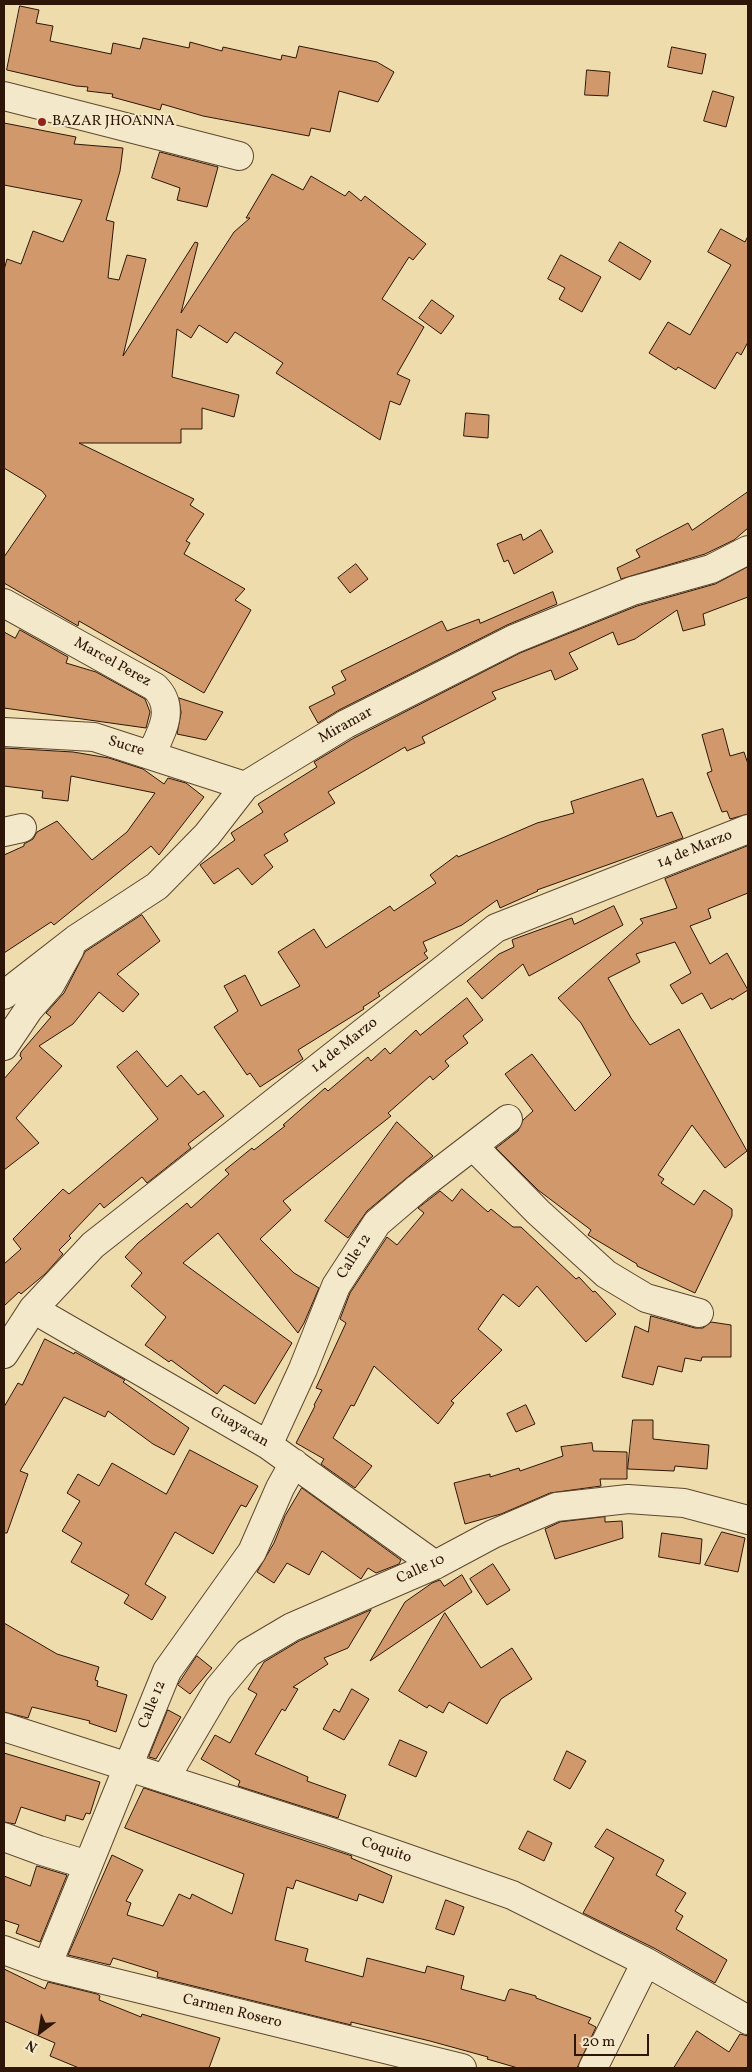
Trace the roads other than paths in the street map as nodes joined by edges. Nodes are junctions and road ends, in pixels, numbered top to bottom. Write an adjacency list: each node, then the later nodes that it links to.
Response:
1 (4, 96): 2 (street)
2 (239, 156)
3 (748, 550): 7 (street, Miramar)
4 (4, 603): 6 (street, Marcel Perez)
5 (4, 732): 6 (street, Sucre)
6 (151, 754): 7 (street, Sucre)
7 (244, 786): 9 (street, Miramar)
8 (748, 828): 14 (street, 14 de Marzo)
9 (76, 939): 10 (street, Miramar); 11 (street)
10 (4, 995)
11 (4, 1046)
12 (508, 1119): 13 (street, Calle 12)
13 (473, 1146): 15 (street); 17 (street, Calle 12)
14 (33, 1309): 16 (street, 14 de Marzo); 17 (street, Guayacan)
15 (699, 1312)
16 (4, 1354)
17 (268, 1445): 18 (street, Guayacan)
18 (294, 1463): 20 (street, Guayacan); 22 (street, Calle 12)
19 (748, 1520): 20 (street, Calle 10)
20 (435, 1564): 23 (street, Calle 10)
21 (4, 1727): 22 (street, Coquito)
22 (128, 1768): 23 (street, Coquito); 25 (street, Calle 12)
23 (165, 1779): 27 (street, Coquito)
24 (4, 1836): 25 (street)
25 (88, 1865): 28 (street, Calle 12)
26 (4, 1950): 28 (street, Carmen Rosero)
27 (646, 1962): 29 (street, Coquito); 31 (street)
28 (47, 1966): 30 (street, Carmen Rosero)
29 (748, 2020)
30 (462, 2068)
31 (593, 2068)

